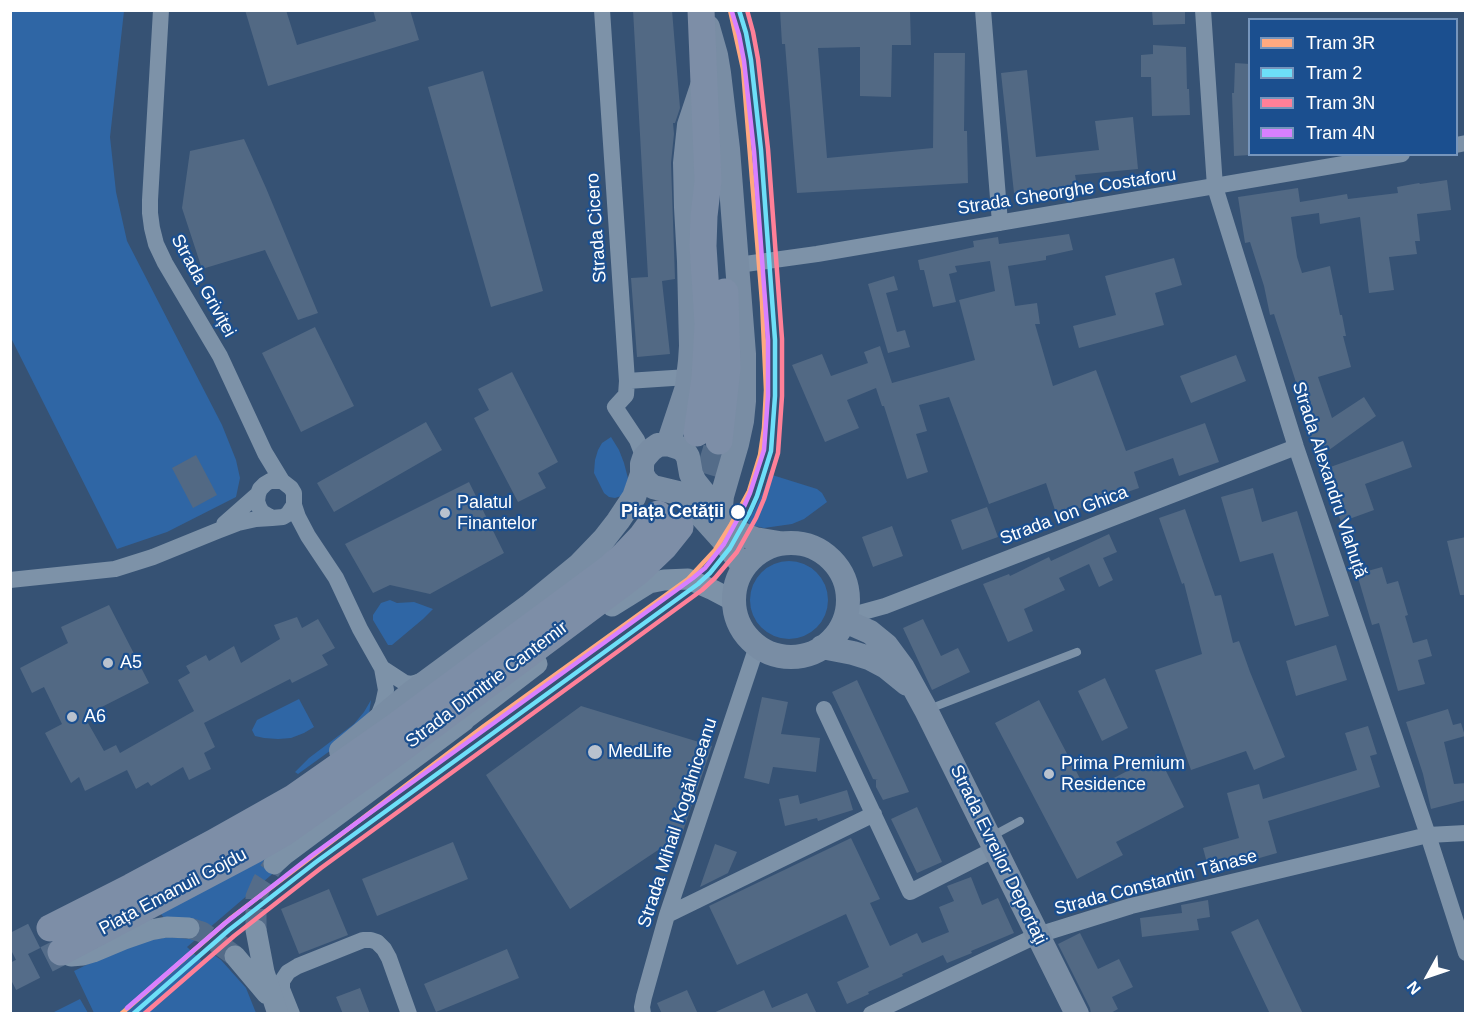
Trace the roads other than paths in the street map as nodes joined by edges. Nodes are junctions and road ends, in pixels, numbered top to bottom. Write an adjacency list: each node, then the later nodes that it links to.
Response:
1 (161, 10): 13 (street, Strada Griviței)
2 (602, 10): 12 (street, Strada Cicero)
3 (701, 10): 6 (main road); 10 (main road)
4 (983, 10): 9 (street)
5 (1203, 10): 8 (street, Strada Alexandru Vlahuță)
6 (705, 78): 11 (main road); 14 (main road)
7 (1391, 156): 8 (street, Strada Gheorghe Costaforu)
8 (1215, 187): 9 (street, Strada Gheorghe Costaforu); 15 (street, Strada Alexandru Vlahuță)
9 (1000, 223): 10 (street, Strada Gheorghe Costaforu)
10 (738, 265): 20 (main road)
11 (688, 377): 12 (street); 16 (main road)
12 (627, 381): 16 (street)
13 (253, 430): 17 (street); 18 (street)
14 (708, 437)
15 (1296, 447): 28 (street, Strada Ion Ghica); 43 (street, Strada Alexandru Vlahuță)
16 (653, 455): 20 (main road); 25 (main road); 33 (main road)
17 (282, 481): 18 (street); 19 (street)
18 (260, 490): 21 (street); 22 (street)
19 (294, 505): 21 (street); 24 (street)
20 (722, 514): 23 (main road)
21 (275, 518): 22 (street); 24 (street)
22 (217, 531): 26 (street)
23 (779, 543): 25 (main road); 28 (main road)
24 (317, 551): 32 (street)
25 (743, 566): 27 (main road)
26 (10, 580)
27 (732, 600): 29 (main road); 36 (street)
28 (845, 619): 30 (main road); 34 (main road, Strada Evreilor Deportaţi)
29 (757, 646): 30 (main road); 46 (street, Strada Mihail Kogălniceanu)
30 (822, 648): 34 (main road, Strada Evreilor Deportaţi)
31 (1077, 652): 34 (lane)
32 (382, 668): 33 (street); 38 (street)
33 (432, 677): 38 (main road)
34 (923, 703): 44 (main road, Strada Evreilor Deportaţi)
35 (824, 708): 40 (street)
36 (468, 717): 37 (street); 45 (street)
37 (439, 721): 39 (main road, Strada Dimitrie Cantemir); 39 (main road, Strada Dimitrie Cantemir)
38 (376, 722): 39 (main road)
39 (283, 813): 47 (main road, Piața Emanuil Gojdu); 51 (main road, Piața Emanuil Gojdu)
40 (874, 813): 44 (street); 46 (street)
41 (1020, 820): 44 (lane)
42 (1466, 833): 43 (street, Strada Constantin Tănase)
43 (1428, 835): 50 (street, Strada Constantin Tănase); 52 (street, Strada Alexandru Vlahuță)
44 (992, 844): 50 (main road, Strada Evreilor Deportaţi)
45 (274, 864)
46 (668, 915): 56 (street, Strada Mihail Kogălniceanu)
47 (50, 927)
48 (189, 928): 51 (street)
49 (256, 930): 54 (street)
50 (1038, 935): 57 (street, Strada Constantin Tănase); 58 (main road, Strada Evreilor Deportaţi)
51 (61, 952)
52 (1466, 953)
53 (235, 956): 54 (street)
54 (281, 1010): 55 (street)
55 (409, 1014)
56 (644, 1014)
57 (871, 1014)
58 (1077, 1014)

